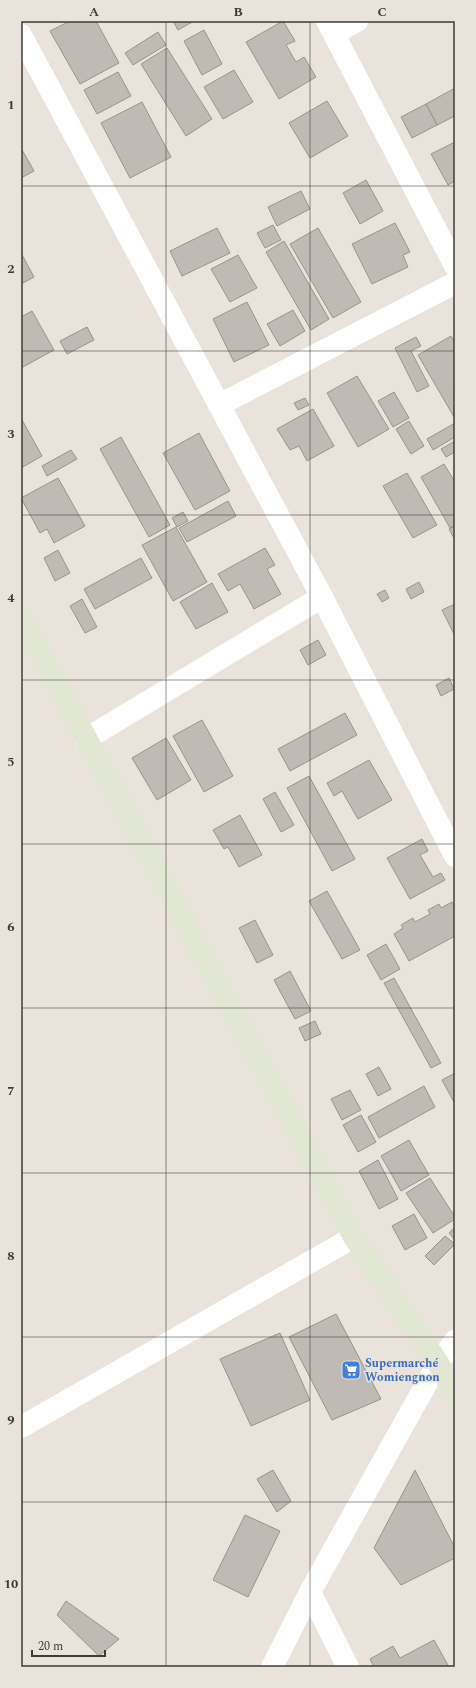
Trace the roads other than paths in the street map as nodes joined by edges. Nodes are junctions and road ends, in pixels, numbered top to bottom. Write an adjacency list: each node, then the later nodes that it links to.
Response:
1 (357, 21): 2 (street)
2 (330, 28): 4 (street)
3 (21, 35): 6 (street)
4 (455, 266)
5 (455, 283): 6 (street)
6 (219, 405): 7 (street)
7 (322, 597): 9 (street); 10 (street)
8 (21, 618): 9 (main road)
9 (86, 739): 11 (main road)
10 (455, 856)
11 (354, 1237): 13 (main road); 15 (street)
12 (455, 1341): 13 (street)
13 (438, 1363): 14 (main road); 16 (street)
14 (455, 1395)
15 (21, 1427)
16 (310, 1592): 17 (street); 18 (street)
17 (272, 1667)
18 (348, 1667)

